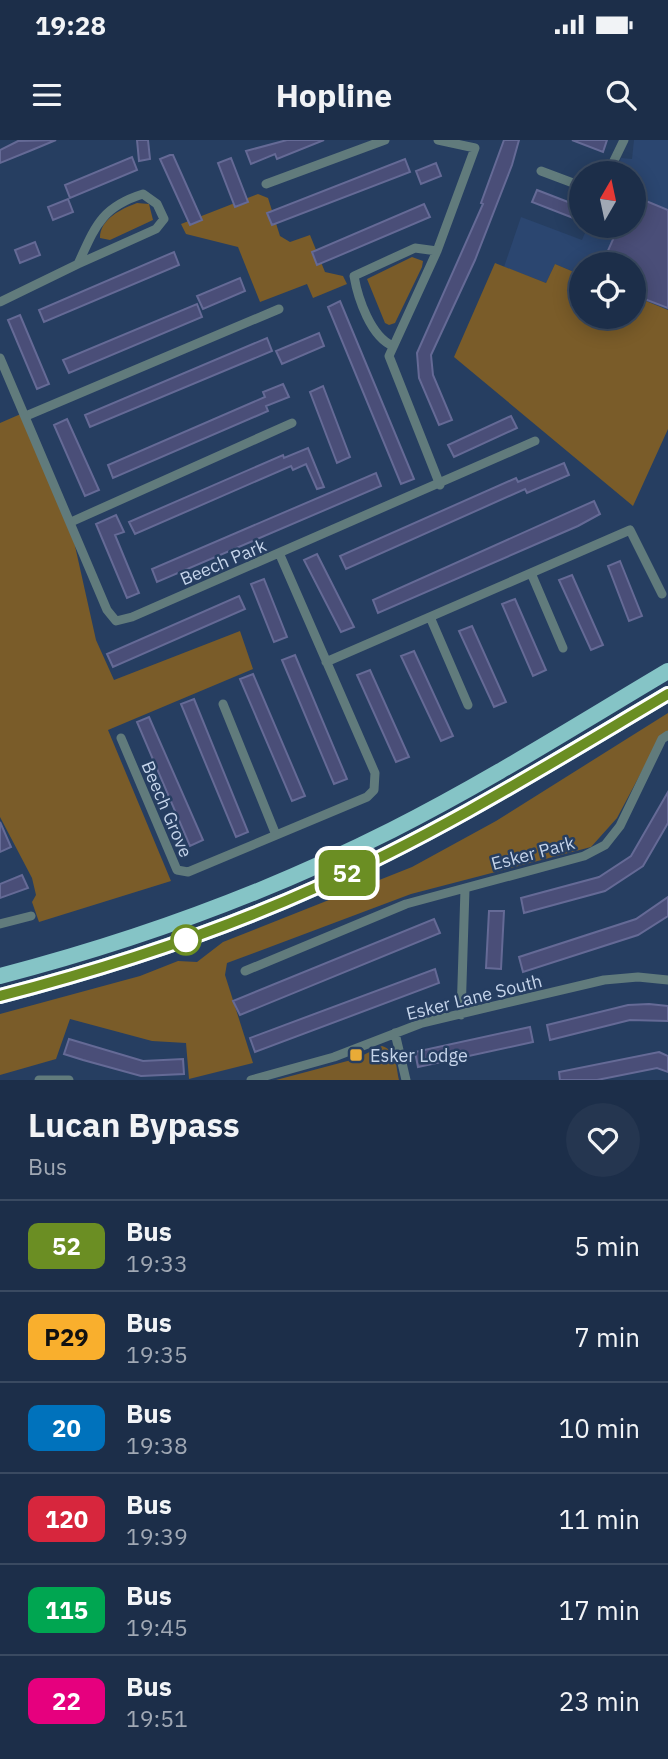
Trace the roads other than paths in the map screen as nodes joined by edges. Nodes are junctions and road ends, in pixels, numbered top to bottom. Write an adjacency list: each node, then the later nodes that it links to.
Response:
1 (385, 140): 8 (street)
2 (438, 140): 4 (street)
3 (623, 143): 5 (street)
4 (476, 144): 9 (street)
5 (614, 161)
6 (541, 171): 7 (street)
7 (569, 182)
8 (266, 184)
9 (437, 251): 13 (street); 13 (street)
10 (78, 264): 10 (street); 11 (street)
11 (0, 302)
12 (279, 309): 15 (street)
13 (393, 346): 18 (street)
14 (1, 362): 15 (street, Beech Park)
15 (26, 416): 19 (street, Beech Park)
16 (292, 423): 19 (street)
17 (535, 441): 18 (street, Beech Park)
18 (440, 485): 20 (street, Beech Park)
19 (71, 522): 20 (street, Beech Park)
20 (280, 555): 25 (street, Beech Grove)
21 (531, 573): 22 (street); 23 (street); 24 (street)
22 (662, 594)
23 (430, 617): 25 (street); 29 (street)
24 (564, 648)
25 (326, 662): 32 (street, Beech Grove)
26 (668, 671): 37 (highway)
27 (668, 694): 39 (highway)
28 (223, 704): 32 (street)
29 (468, 705)
30 (668, 735): 33 (street, Esker Park)
31 (121, 738): 32 (street, Beech Grove)
32 (276, 835)
33 (465, 889): 36 (street, Esker Park); 40 (street)
34 (31, 916): 35 (street)
35 (0, 924)
36 (245, 971)
37 (0, 976)
38 (668, 980): 40 (street, Esker Lane South)
39 (0, 996)
40 (461, 1015): 41 (street, Esker Lane South)
41 (395, 1033): 44 (street, Esker Lane South); 45 (street)
42 (39, 1080): 43 (street)
43 (69, 1080)
44 (251, 1080)
45 (406, 1080)

